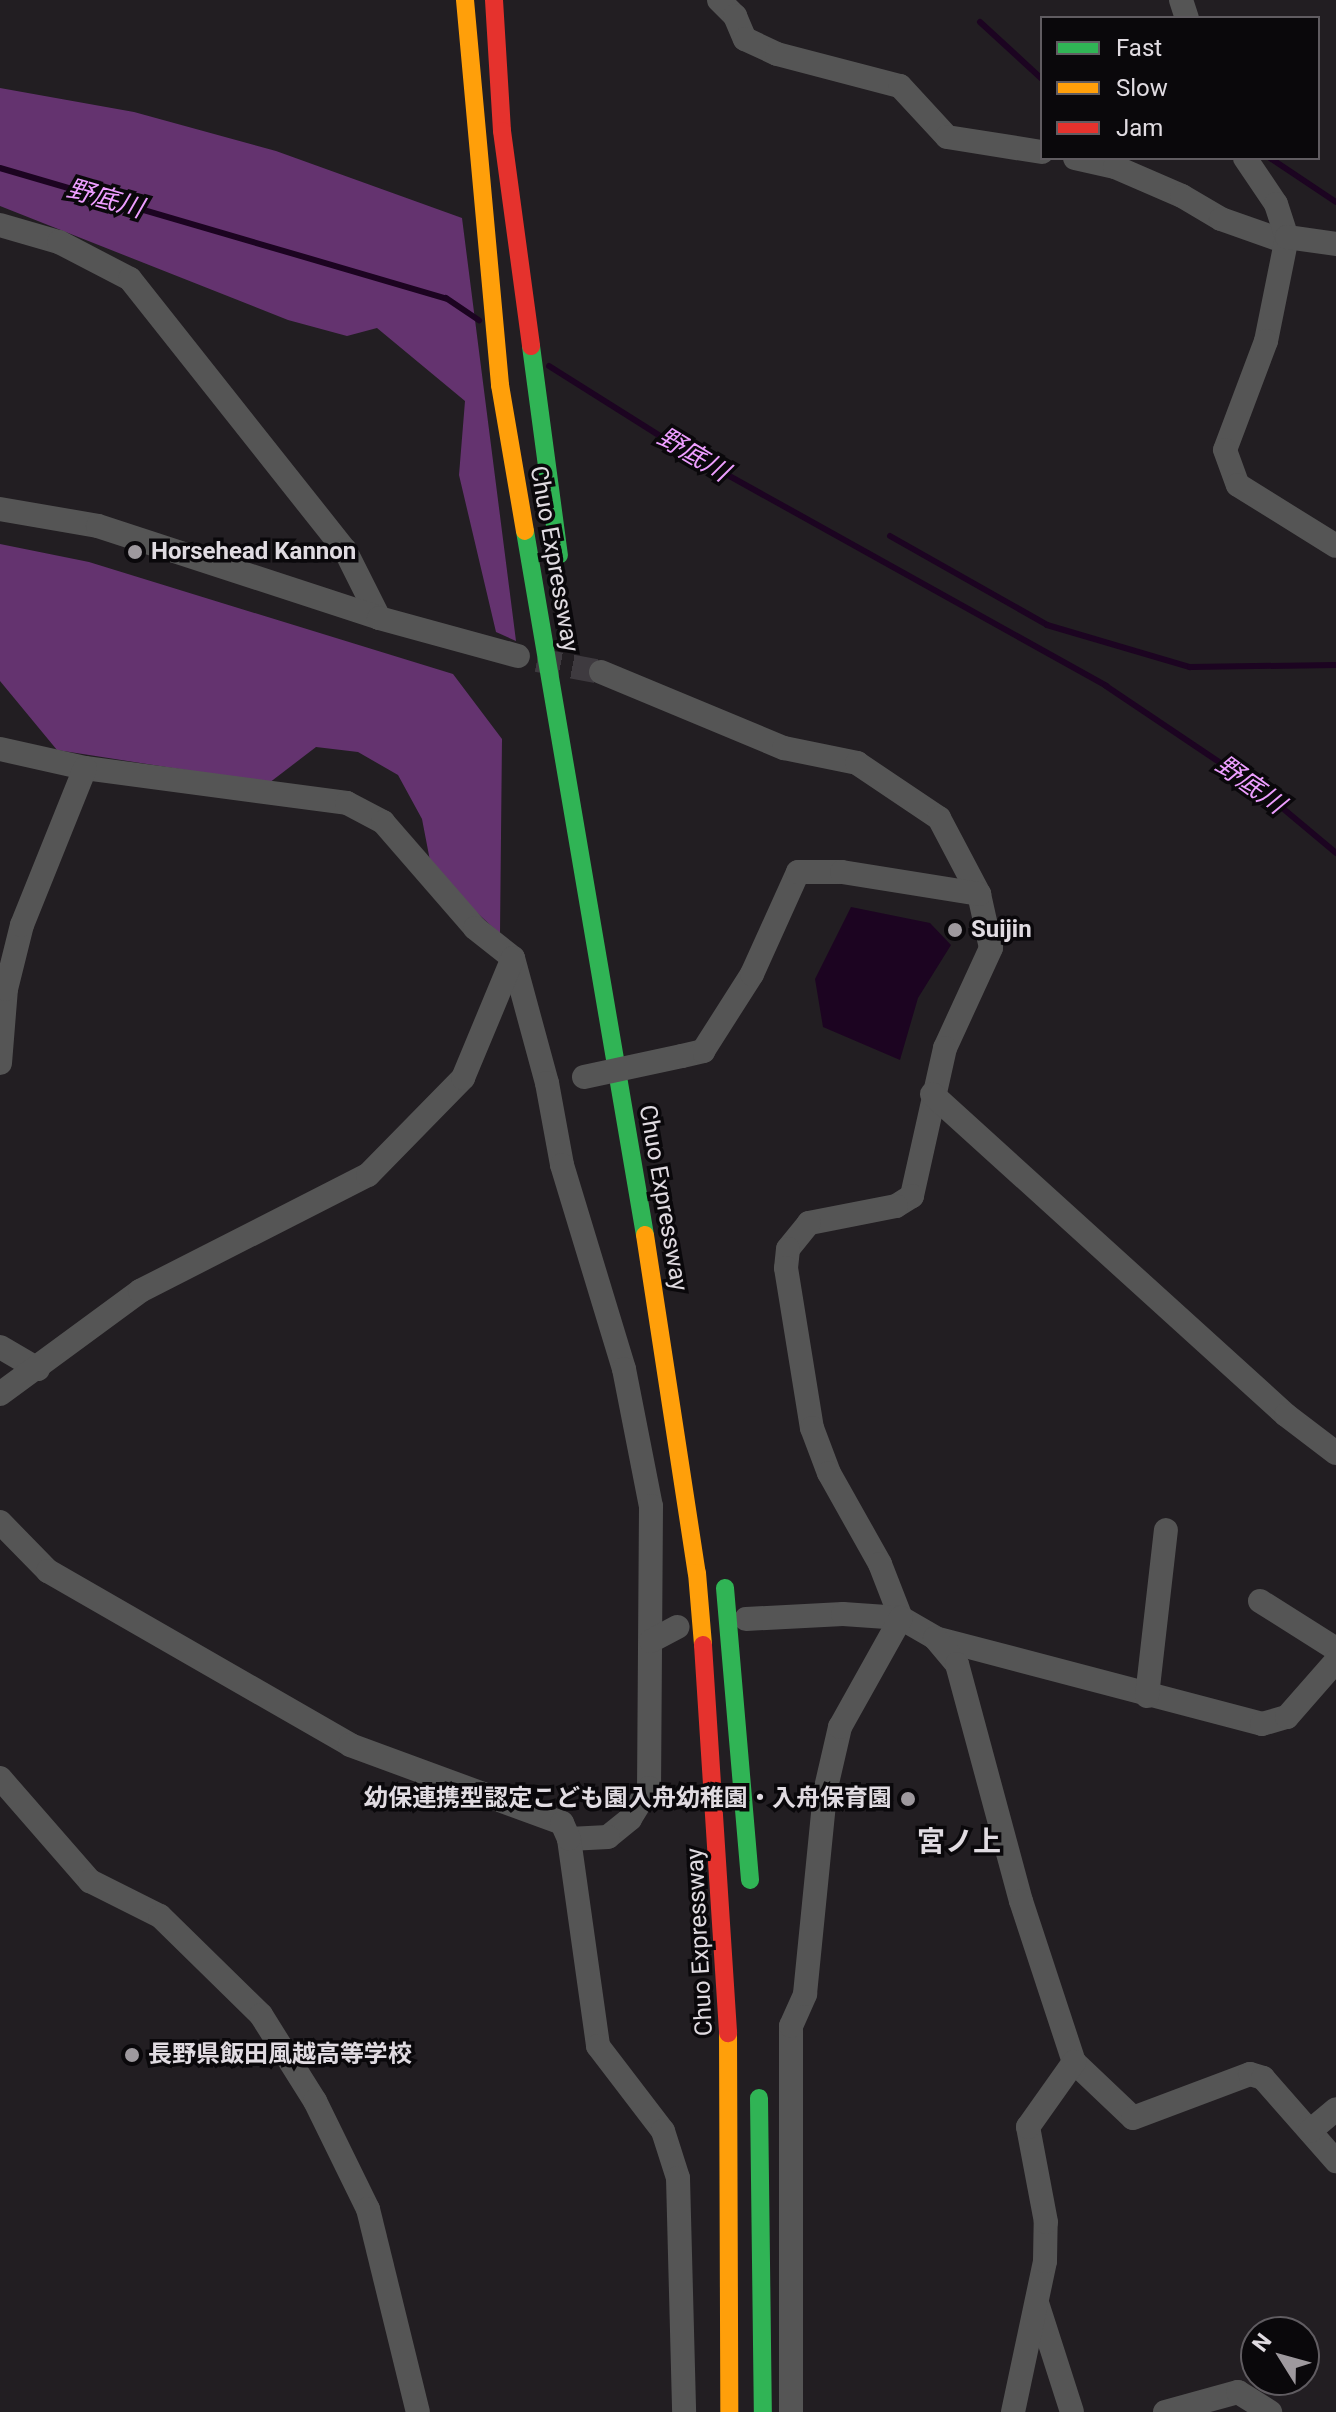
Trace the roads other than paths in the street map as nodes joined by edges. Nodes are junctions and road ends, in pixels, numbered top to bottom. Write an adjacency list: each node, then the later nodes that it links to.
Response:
1 (465, 0): 52 (highway, Chuo Expressway)
2 (494, 0): 12 (highway, Chuo Expressway)
3 (719, 0): 4 (street)
4 (1040, 152)
5 (1084, 160): 8 (street)
6 (1246, 160): 8 (street)
7 (0, 225): 13 (street)
8 (1287, 240): 9 (street); 11 (street)
9 (1336, 244)
10 (0, 509): 13 (street)
11 (1336, 546)
12 (563, 582)
13 (379, 618): 14 (street)
14 (518, 656)
15 (601, 672): 18 (street)
16 (0, 749): 17 (street)
17 (85, 768): 19 (street); 21 (street)
18 (979, 894): 22 (street, bridge); 24 (street)
19 (513, 958): 22 (street); 26 (street)
20 (641, 1045): 23 (highway, Chuo Expressway)
21 (0, 1063)
22 (547, 1083): 37 (street)
23 (649, 1091)
24 (932, 1094): 28 (street); 33 (street)
25 (0, 1347): 26 (street)
26 (38, 1369): 27 (street)
27 (0, 1394)
28 (1336, 1453)
29 (0, 1522): 42 (street)
30 (1166, 1530): 40 (street)
31 (723, 1573): 43 (highway)
32 (1260, 1601): 38 (street)
33 (901, 1618): 34 (street); 36 (street); 54 (street)
34 (746, 1619)
35 (677, 1627): 37 (street)
36 (935, 1638): 40 (street); 44 (street)
37 (651, 1641): 42 (street)
38 (1336, 1649)
39 (1336, 1661): 40 (street)
40 (1147, 1696)
41 (0, 1778): 50 (street)
42 (569, 1839): 51 (street)
43 (751, 1902)
44 (1074, 2062): 47 (street); 49 (street)
45 (759, 2079): 53 (highway)
46 (1336, 2109): 47 (street)
47 (1310, 2131): 48 (street)
48 (1336, 2161)
49 (1036, 2301): 55 (street); 56 (street)
50 (418, 2412)
51 (684, 2412)
52 (729, 2412)
53 (763, 2412)
54 (791, 2412)
55 (1013, 2412)
56 (1072, 2412)
57 (1165, 2412): 58 (street)
58 (1270, 2412)

